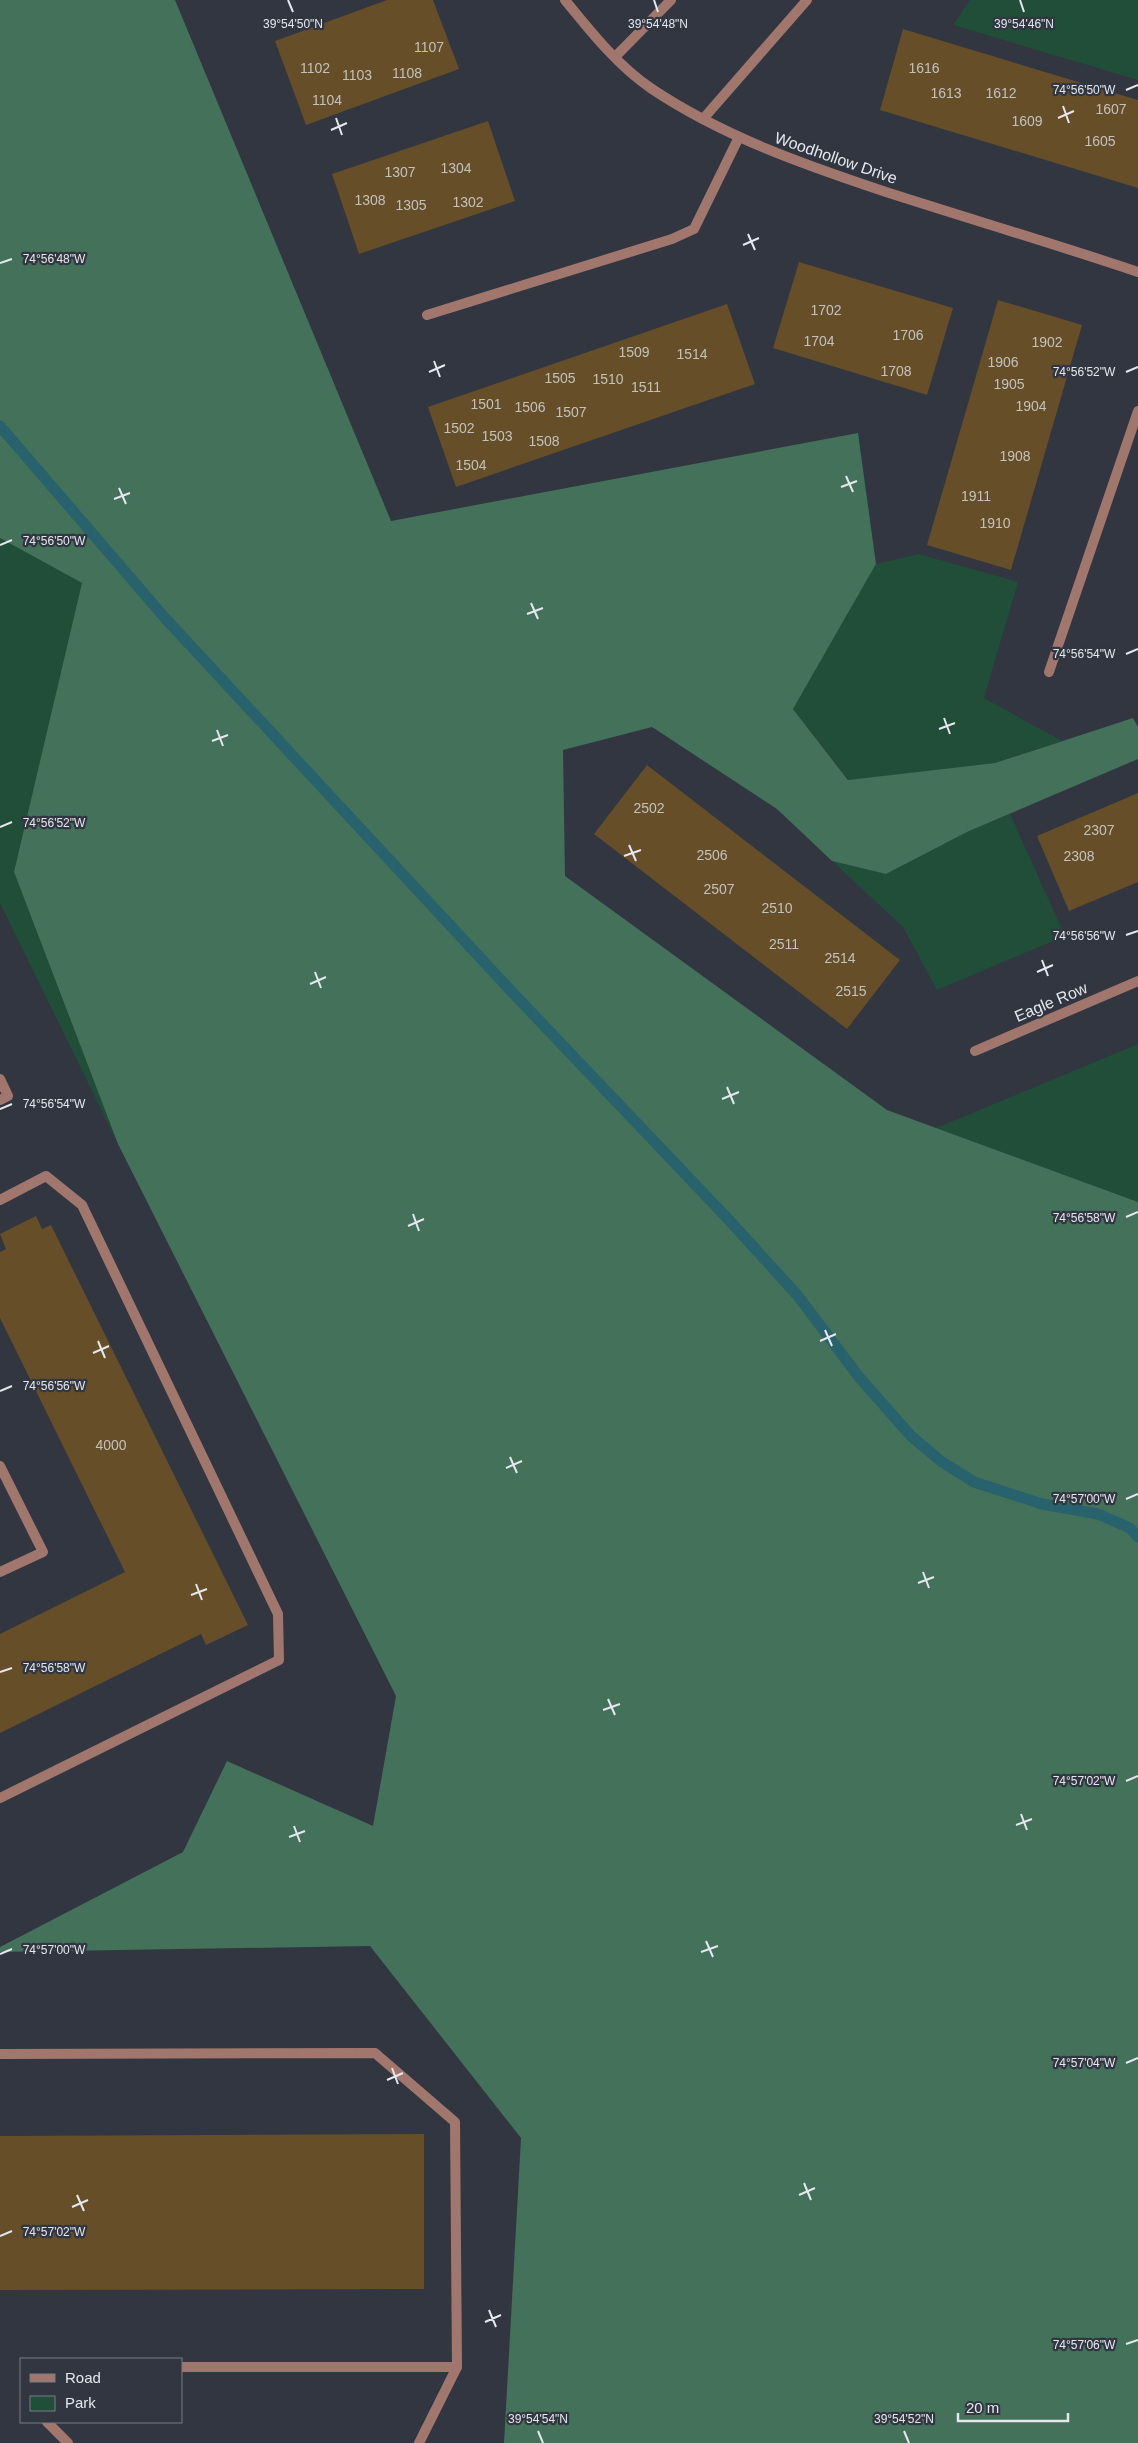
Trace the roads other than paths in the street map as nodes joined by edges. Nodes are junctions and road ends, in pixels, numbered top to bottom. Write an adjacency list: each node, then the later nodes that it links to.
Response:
1 (565, 0): 4 (street, Woodhollow Drive)
2 (671, 0): 4 (street)
3 (806, 0): 5 (street)
4 (615, 57): 5 (street, Woodhollow Drive)
5 (703, 119): 6 (street, Woodhollow Drive)
6 (739, 137): 7 (street, Woodhollow Drive); 8 (street)
7 (1138, 272)
8 (427, 315)
9 (1138, 411): 10 (street)
10 (1049, 672)
11 (1138, 981): 12 (street, Eagle Row)
12 (975, 1051)
13 (0, 1079): 14 (street)
14 (0, 1100)
15 (0, 1200): 18 (street)
16 (0, 1466): 17 (street)
17 (0, 1572)
18 (0, 1798)
19 (0, 2054): 21 (street)
20 (182, 2367): 21 (street)
21 (457, 2367): 24 (street)
22 (48, 2423): 23 (street)
23 (68, 2443)
24 (419, 2443)

